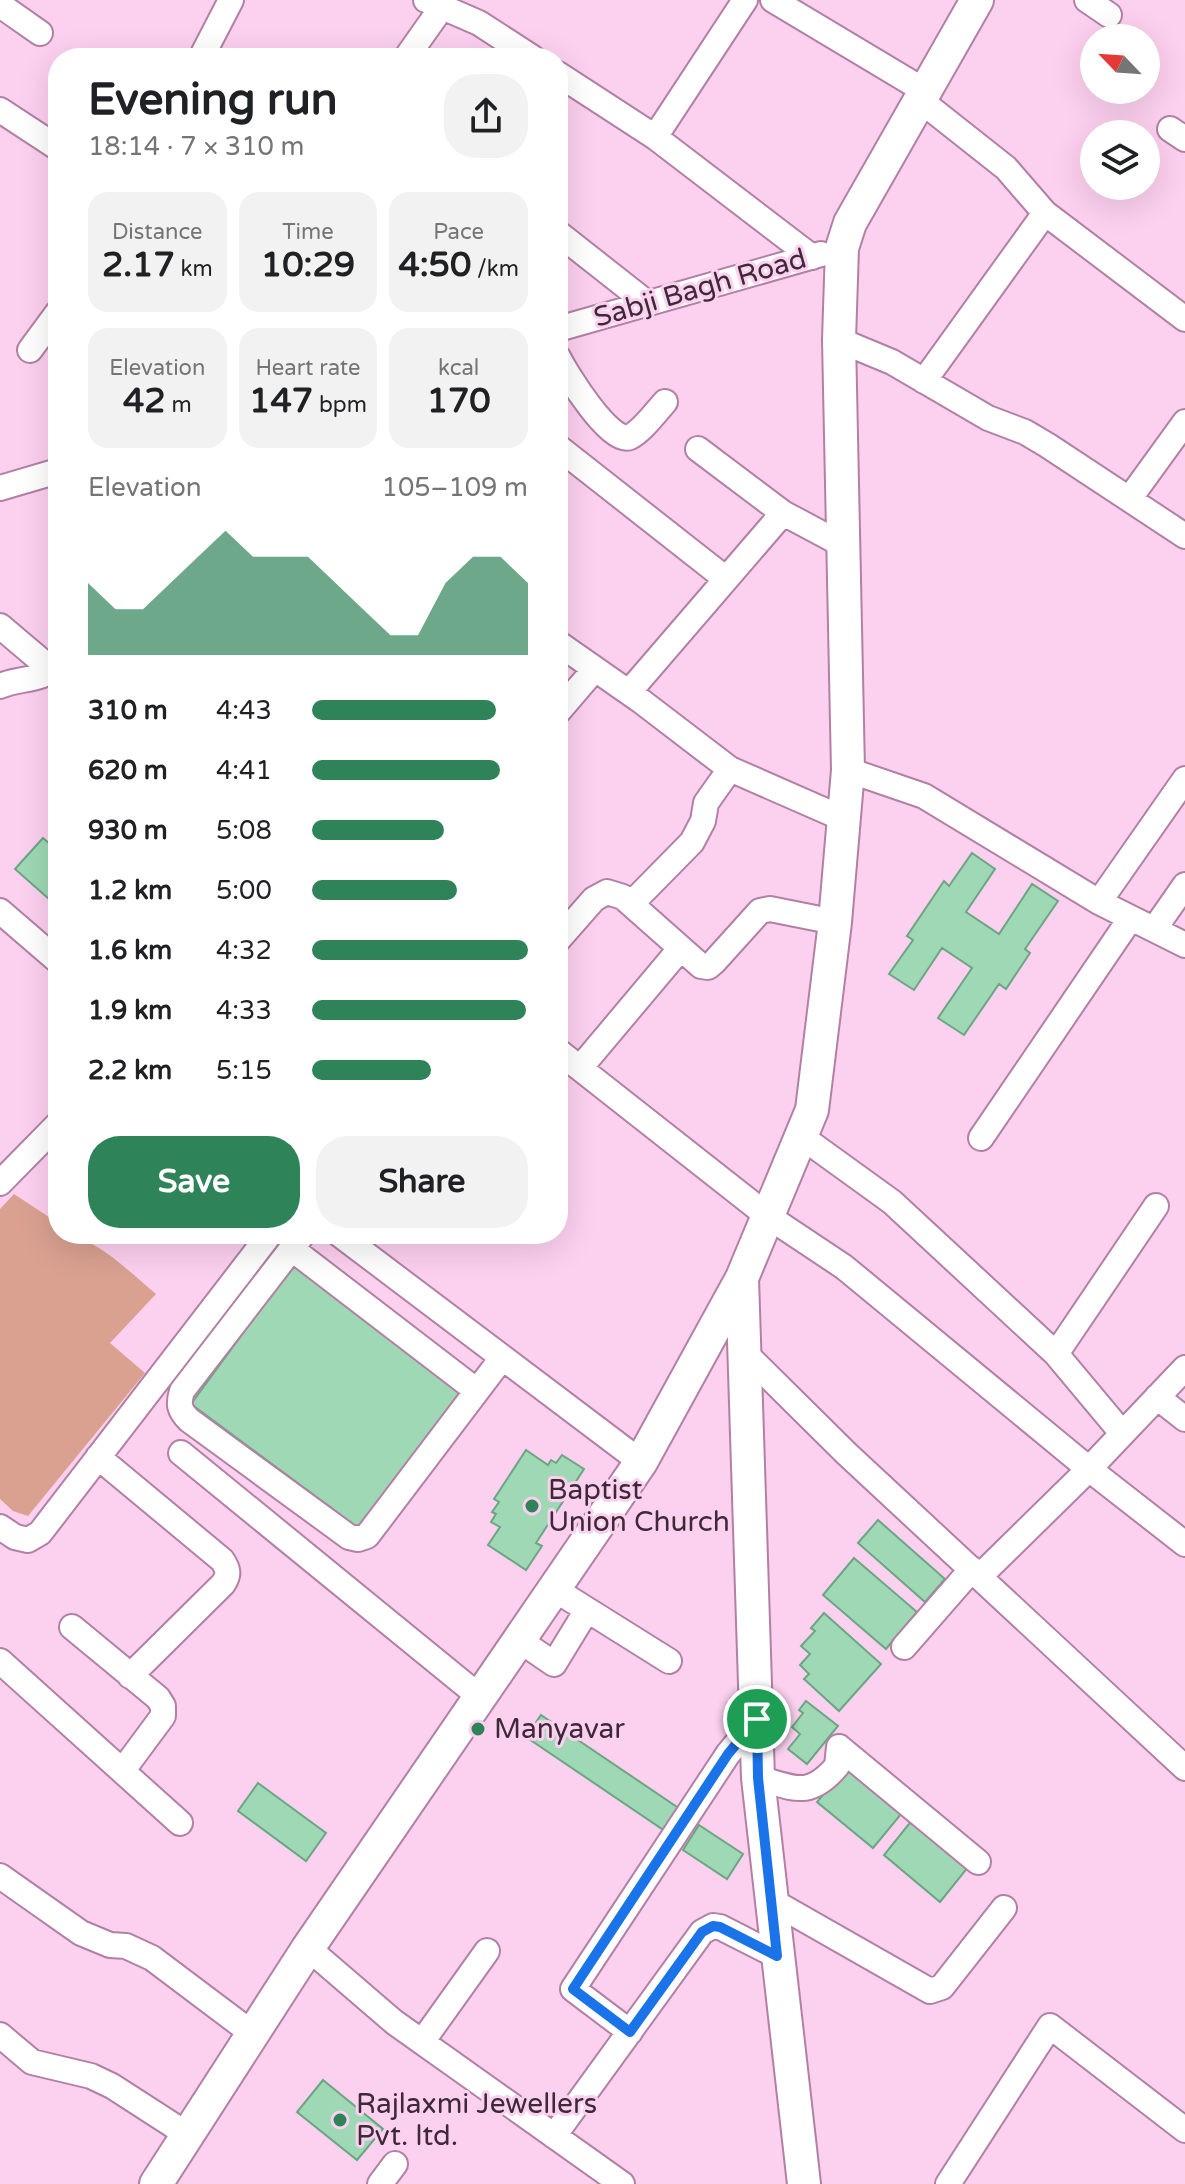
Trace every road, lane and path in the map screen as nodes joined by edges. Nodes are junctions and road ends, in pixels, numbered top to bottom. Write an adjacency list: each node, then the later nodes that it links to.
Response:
1 (231, 0): 10 (street)
2 (745, 0): 16 (street)
3 (773, 0): 14 (street)
4 (977, 0): 14 (main road)
5 (1087, 0): 8 (street)
6 (434, 3): 11 (street); 12 (street)
7 (0, 5): 9 (street)
8 (1109, 15)
9 (40, 33)
10 (206, 48)
11 (411, 48)
12 (518, 48)
13 (568, 80): 16 (street)
14 (922, 95): 18 (street); 20 (main road)
15 (0, 110): 17 (street)
16 (655, 137): 20 (street)
17 (48, 141)
18 (1045, 213): 22 (street); 28 (street)
19 (568, 241): 21 (street)
20 (827, 252): 21 (street, Sabji Bagh Road); 25 (main road)
21 (647, 303): 24 (street, Sabji Bagh Road)
22 (1185, 319)
23 (48, 326): 26 (street)
24 (568, 326)
25 (839, 340): 28 (street); 38 (main road)
26 (30, 350)
27 (568, 374): 29 (street)
28 (924, 381): 35 (street)
29 (665, 402)
30 (1185, 422): 35 (street)
31 (698, 449): 36 (street)
32 (568, 455): 39 (street)
33 (48, 474): 34 (street)
34 (0, 488)
35 (1130, 498): 37 (street)
36 (783, 513): 38 (street); 39 (street)
37 (1185, 536)
38 (843, 545): 49 (main road)
39 (726, 579): 46 (street)
40 (0, 626): 42 (street)
41 (568, 650): 43 (street)
42 (48, 663)
43 (594, 670): 46 (street); 47 (street)
44 (48, 673): 45 (street)
45 (0, 686)
46 (629, 692): 48 (street)
47 (568, 700)
48 (730, 769): 51 (street); 54 (street)
49 (848, 770): 51 (main road); 53 (street)
50 (1185, 779): 53 (street)
51 (844, 819): 57 (main road)
52 (1185, 885): 58 (street)
53 (1099, 902): 56 (street)
54 (631, 904): 59 (street); 61 (street)
55 (0, 911): 62 (street)
56 (1130, 919): 58 (street); 67 (street)
57 (835, 922): 61 (street); 66 (main road)
58 (1155, 928): 60 (street)
59 (568, 929)
60 (1185, 945)
61 (680, 949): 64 (street)
62 (48, 952)
63 (568, 1059): 64 (street)
64 (580, 1068): 70 (street)
65 (48, 1134): 68 (street)
66 (802, 1137): 70 (main road); 77 (street)
67 (981, 1138)
68 (0, 1183)
69 (1156, 1206): 77 (street)
70 (769, 1217): 75 (main road); 87 (street)
71 (262, 1244): 85 (street)
72 (295, 1244): 80 (street)
73 (301, 1244): 80 (street)
74 (352, 1244): 78 (street)
75 (742, 1278): 76 (main road); 86 (main road)
76 (745, 1353): 90 (street); 100 (main road)
77 (1056, 1354): 83 (street)
78 (502, 1358): 80 (street); 86 (street)
79 (1185, 1368): 81 (street)
80 (477, 1391)
81 (1157, 1397): 82 (street); 83 (street)
82 (1185, 1419)
83 (1122, 1433): 87 (street)
84 (181, 1453): 99 (street)
85 (98, 1457): 88 (street); 98 (street)
86 (641, 1462): 91 (main road)
87 (1089, 1469): 89 (street); 90 (street)
88 (0, 1527)
89 (1185, 1544)
90 (976, 1572): 95 (street); 101 (street)
91 (554, 1589): 92 (street); 94 (main road)
92 (587, 1610): 94 (street); 97 (street)
93 (72, 1627): 98 (street)
94 (519, 1640): 99 (main road)
95 (904, 1647)
96 (0, 1661): 102 (street)
97 (669, 1661)
98 (130, 1676): 102 (street)
99 (480, 1697): 109 (main road)
100 (757, 1719): 103 (main road); 112 (street)
101 (1185, 1768)
102 (123, 1770): 104 (street)
103 (758, 1778): 105 (street); 107 (main road)
104 (180, 1823)
105 (978, 1862)
106 (0, 1876): 113 (street)
107 (772, 1901): 108 (street); 111 (main road)
108 (1004, 1908)
109 (308, 1948): 113 (main road); 115 (street)
110 (487, 1951): 115 (street)
111 (777, 1956): 112 (street); 123 (main road)
112 (630, 2032): 118 (street)
113 (253, 2034): 117 (main road)
114 (0, 2035): 117 (street)
115 (422, 2042): 118 (street)
116 (1185, 2130): 124 (street)
117 (188, 2135): 120 (main road)
118 (554, 2136): 122 (street)
119 (395, 2164): 121 (street)
120 (156, 2184)
121 (380, 2184)
122 (622, 2184)
123 (804, 2184)
124 (948, 2184)

